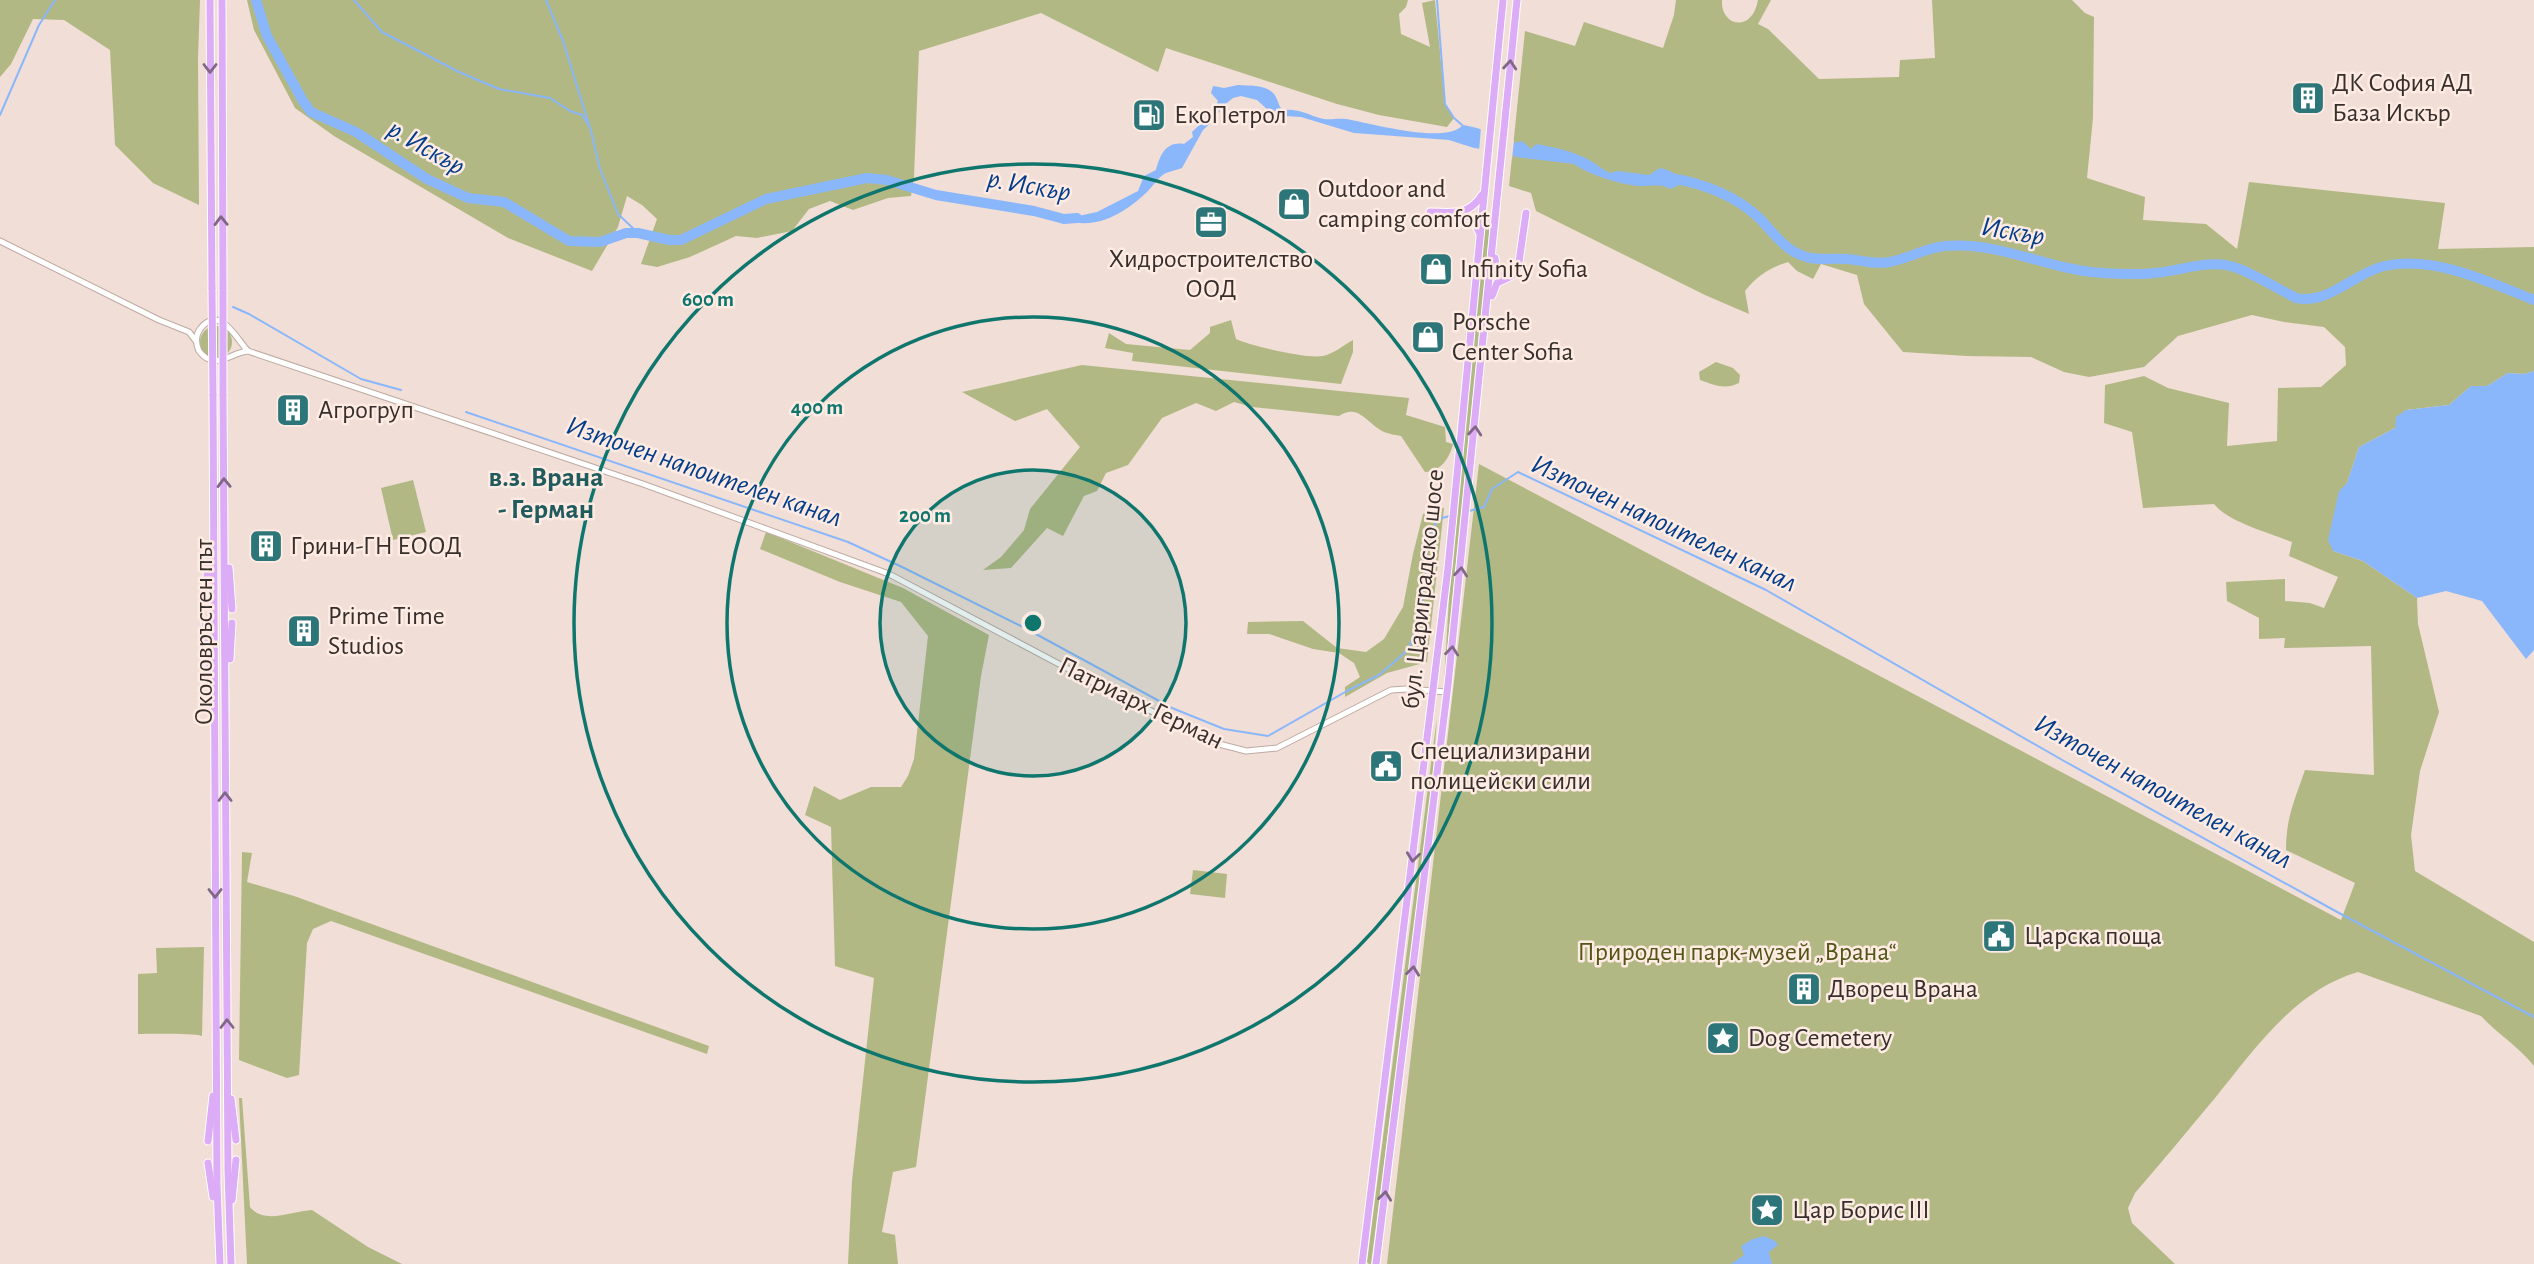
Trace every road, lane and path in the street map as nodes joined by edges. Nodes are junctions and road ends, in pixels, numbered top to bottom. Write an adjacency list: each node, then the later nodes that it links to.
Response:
1 (210, 0): 21 (highway, Околовръстен път, one-way to 21, bridge)
2 (222, 0): 20 (highway, Околовръстен път, one-way to 2, bridge)
3 (1503, 0): 5 (highway, бул. Цариградско шосе)
4 (1517, 0): 10 (highway, бул. Цариградско шосе, one-way to 4)
5 (1484, 192): 7 (highway); 9 (highway, бул. Цариградско шосе)
6 (1430, 212): 7 (highway)
7 (1460, 212): 9 (highway)
8 (1526, 213): 12 (highway)
9 (1480, 234): 26 (highway, бул. Цариградско шосе)
10 (1493, 240): 12 (highway); 13 (highway, бул. Цариградско шосе)
11 (0, 241): 15 (street)
12 (1505, 278): 13 (highway)
13 (1485, 324): 27 (highway, бул. Цариградско шосе, one-way to 13)
14 (200, 331): 15 (street); 16 (street); 17 (street)
15 (190, 332): 17 (street)
16 (237, 338): 18 (street); 19 (street)
17 (196, 341): 19 (street)
18 (248, 351): 19 (street); 26 (street, Патриарх Герман)
19 (233, 354)
20 (224, 506): 23 (highway); 29 (highway, Околовръстен път)
21 (213, 509): 22 (highway); 28 (highway, Околовръстен път)
22 (205, 602)
23 (232, 609)
24 (205, 622): 28 (highway)
25 (233, 623): 29 (highway)
26 (1434, 691): 27 (street, Патриарх Герман); 40 (highway, бул. Цариградско шосе, one-way to 40)
27 (1447, 692): 41 (highway, бул. Цариградско шосе, one-way to 27)
28 (214, 702): 30 (highway, Околовръстен път, one-way to 30)
29 (225, 723): 31 (highway, Околовръстен път, one-way to 29)
30 (217, 1053): 33 (highway); 37 (highway, Околовръстен път)
31 (227, 1061): 32 (highway); 36 (highway, Околовръстен път)
32 (236, 1140)
33 (208, 1141)
34 (236, 1160): 36 (highway)
35 (208, 1163): 37 (highway)
36 (229, 1232): 39 (highway, Околовръстен път)
37 (218, 1236): 38 (highway, Околовръстен път)
38 (220, 1264)
39 (231, 1264)
40 (1362, 1264)
41 (1376, 1264)

